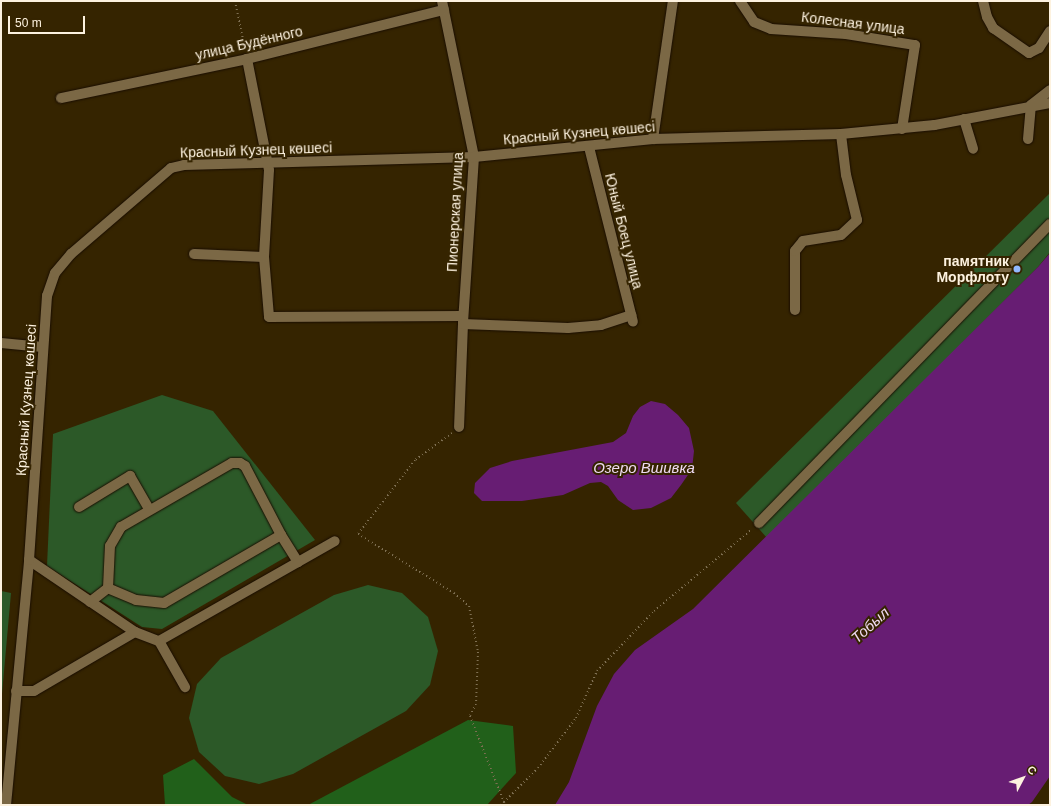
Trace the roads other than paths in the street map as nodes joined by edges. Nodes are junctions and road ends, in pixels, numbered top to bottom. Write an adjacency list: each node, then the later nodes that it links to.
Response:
1 (673, 1): 14 (street)
2 (740, 1): 12 (street, Колесная улица)
3 (983, 1): 5 (street)
4 (443, 5): 6 (street, улица Будённого); 18 (street, Пионерская улица)
5 (1050, 31)
6 (247, 59): 8 (street, улица Будённого); 19 (street)
7 (1050, 90): 10 (street)
8 (61, 98)
9 (1050, 103): 10 (street, Красный Кузнец көшесі)
10 (1031, 105): 11 (street, Красный Кузнец көшесі); 15 (street)
11 (964, 119): 12 (street, Красный Кузнец көшесі); 17 (street)
12 (902, 129): 13 (street, Красный Кузнец көшесі)
13 (841, 134): 14 (street, Красный Кузнец көшесі); 23 (street)
14 (653, 140): 16 (street, Красный Кузнец көшесі)
15 (1028, 140)
16 (589, 147): 18 (street, Красный Кузнец көшесі); 24 (street, Юный Боец улица)
17 (974, 149)
18 (474, 157): 19 (street, Красный Кузнец көшесі); 24 (street, Пионерская улица)
19 (268, 162): 22 (street); 26 (street, Красный Кузнец көшесі)
20 (1050, 224): 30 (street)
21 (194, 254): 22 (street)
22 (264, 258): 24 (street)
23 (795, 310)
24 (463, 320): 27 (street, Пионерская улица)
25 (1, 343): 26 (street)
26 (43, 347): 33 (street, Красный Кузнец көшесі)
27 (459, 427)
28 (79, 507): 29 (street)
29 (149, 509): 31 (street); 35 (street)
30 (759, 523)
31 (281, 535): 34 (street); 35 (street)
32 (335, 541): 34 (street)
33 (29, 560): 36 (street); 40 (street, Красный Кузнец көшесі)
34 (298, 562): 38 (street)
35 (108, 588): 36 (street)
36 (90, 602): 37 (street)
37 (135, 632): 38 (street); 40 (street)
38 (159, 641): 39 (street)
39 (185, 687)
40 (16, 691): 41 (street, Красный Кузнец көшесі)
41 (6, 805)

